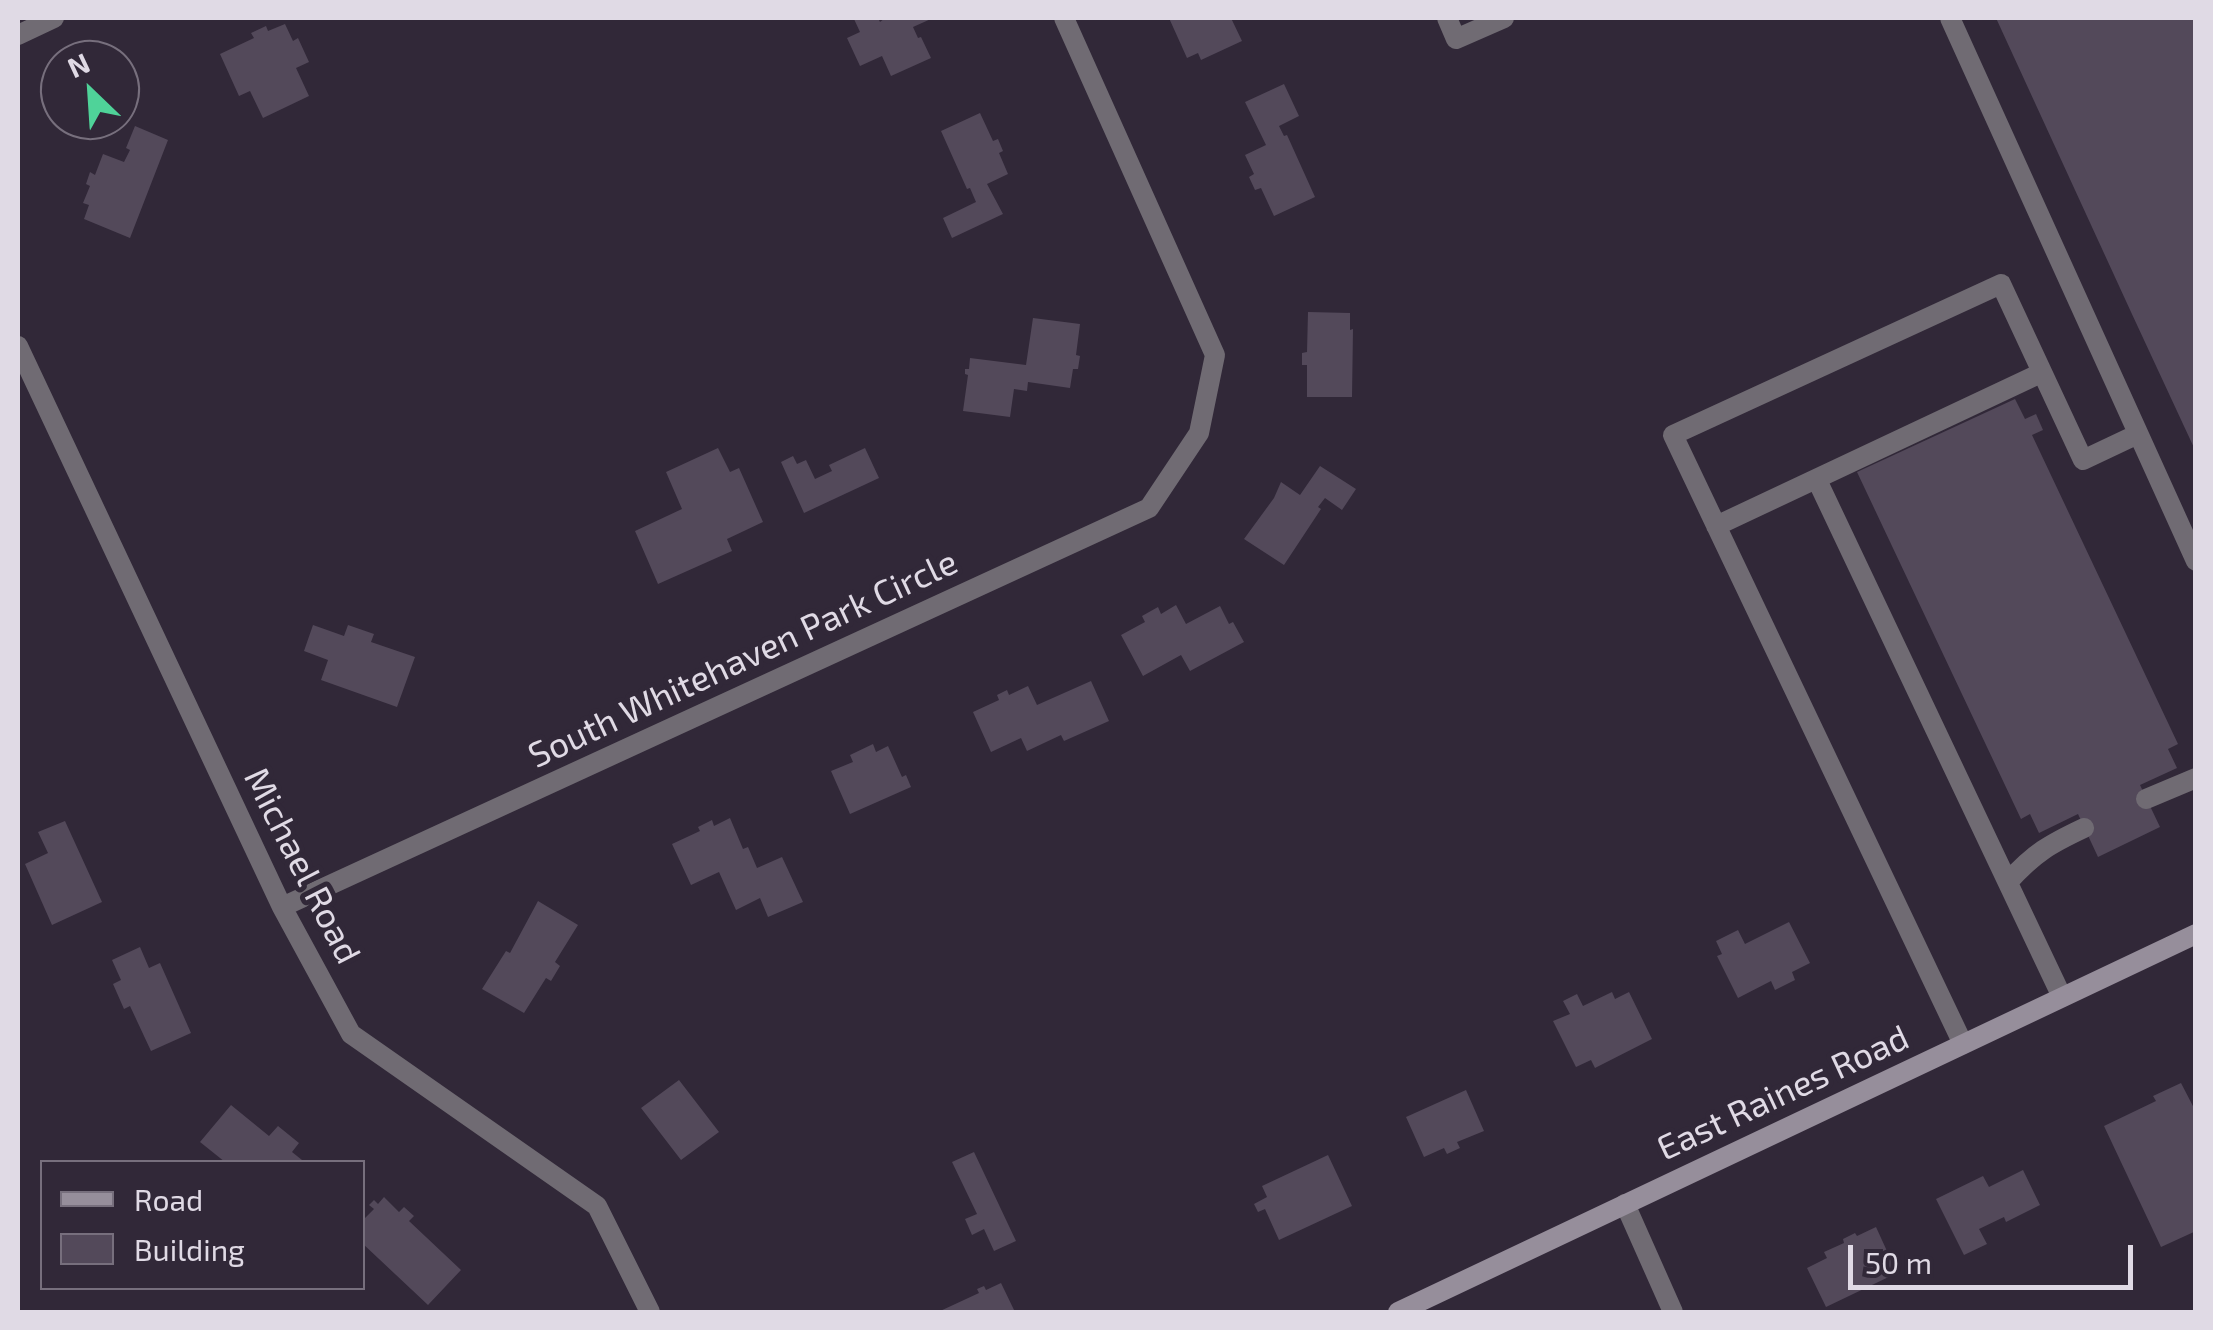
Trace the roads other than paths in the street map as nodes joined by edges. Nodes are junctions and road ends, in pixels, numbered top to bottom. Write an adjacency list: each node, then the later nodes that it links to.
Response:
1 (54, 18): 6 (street)
2 (1064, 18): 17 (street, South Whitehaven Park Circle)
3 (1447, 18): 4 (street)
4 (1504, 18)
5 (1950, 18): 9 (street)
6 (18, 34)
7 (18, 346): 17 (street, Michael Road)
8 (2044, 378): 9 (street); 10 (street); 11 (street)
9 (2138, 434): 12 (street)
10 (1817, 480): 11 (street); 16 (street)
11 (1716, 526): 20 (street)
12 (2196, 561)
13 (2196, 778): 14 (street)
14 (2146, 798)
15 (2084, 828): 16 (street)
16 (2008, 882): 19 (street)
17 (282, 907): 22 (street, Michael Road)
18 (2196, 934): 19 (main road, East Raines Road)
19 (2062, 998): 20 (main road, East Raines Road)
20 (1963, 1044): 21 (main road, East Raines Road)
21 (1625, 1204): 23 (main road, East Raines Road); 24 (street)
22 (650, 1312)
23 (1398, 1312)
24 (1674, 1312)

